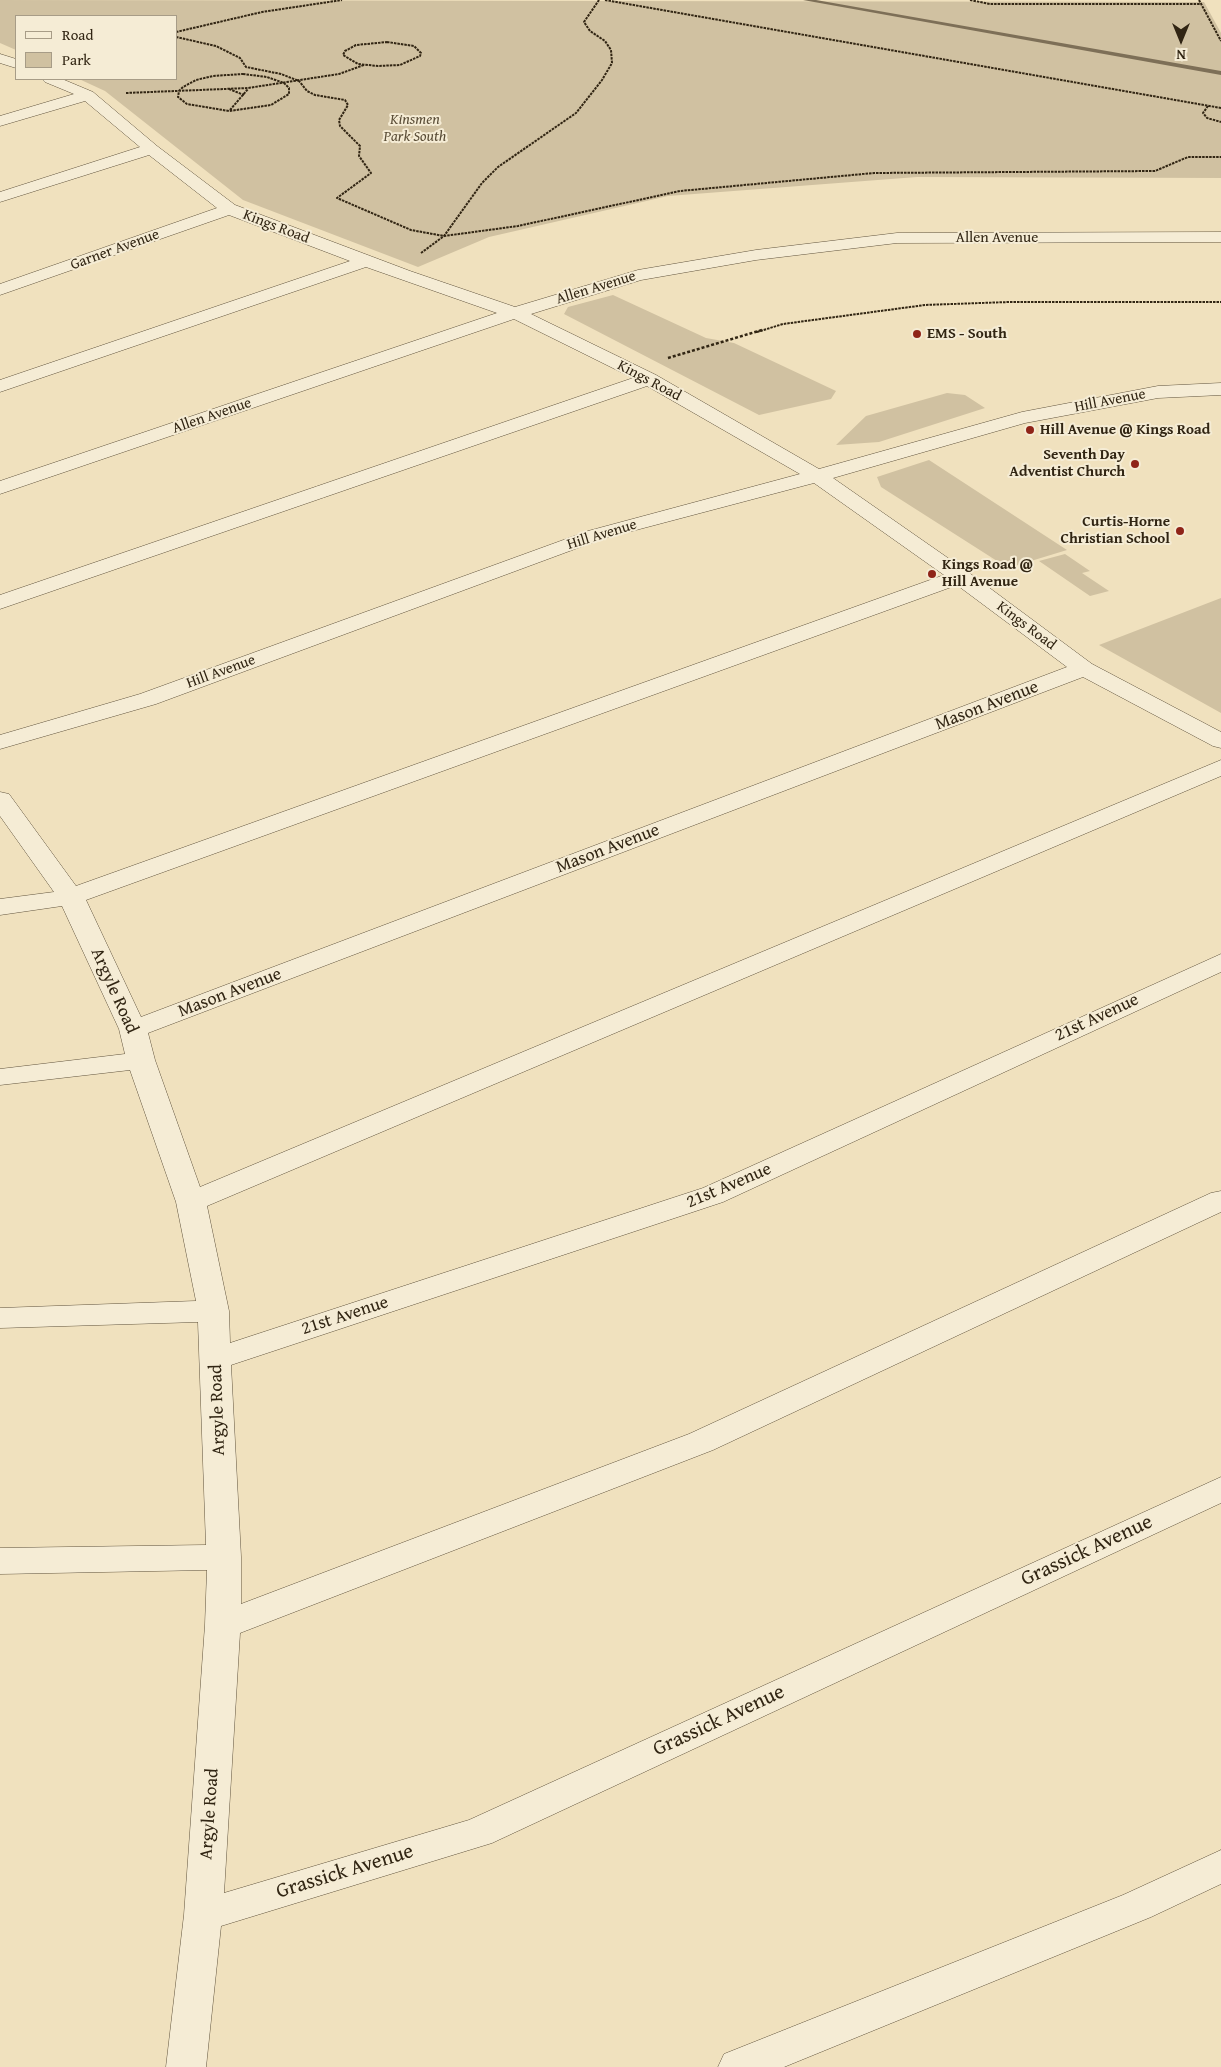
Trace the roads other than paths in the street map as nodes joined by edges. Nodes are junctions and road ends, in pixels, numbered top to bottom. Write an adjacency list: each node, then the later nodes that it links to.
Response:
1 (52, 80): 2 (street, Kings Road)
2 (88, 95): 3 (street); 4 (street, Kings Road)
3 (0, 121)
4 (152, 149): 5 (street); 6 (street, Kings Road)
5 (0, 197)
6 (229, 209): 8 (street, Kings Road); 9 (street, Garner Avenue)
7 (1221, 237): 10 (street, Allen Avenue)
8 (366, 261): 10 (street, Kings Road); 12 (street)
9 (0, 290)
10 (515, 313): 11 (street, Kings Road); 15 (street, Allen Avenue)
11 (649, 379): 14 (street, Kings Road); 17 (street)
12 (0, 386)
13 (1221, 389): 14 (street, Hill Avenue)
14 (817, 476): 16 (street, Kings Road); 20 (street, Hill Avenue)
15 (0, 488)
16 (960, 577): 18 (street, Kings Road); 23 (street)
17 (0, 602)
18 (1084, 669): 19 (street, Kings Road); 26 (street, Mason Avenue)
19 (1221, 741)
20 (0, 742)
21 (1221, 767): 30 (street)
22 (0, 800): 23 (street, Argyle Road)
23 (71, 897): 24 (street); 26 (street, Argyle Road)
24 (0, 907)
25 (1221, 962): 33 (street, 21st Avenue)
26 (133, 1029): 27 (street, Argyle Road)
27 (141, 1060): 28 (street); 30 (street, Argyle Road)
28 (0, 1077)
29 (1221, 1200): 37 (street)
30 (191, 1202): 31 (street, Argyle Road)
31 (213, 1311): 32 (street); 33 (street, Argyle Road)
32 (0, 1318)
33 (216, 1359): 35 (street, Argyle Road)
34 (1221, 1489): 39 (street, Grassick Avenue)
35 (224, 1557): 36 (street); 37 (street, Argyle Road)
36 (0, 1561)
37 (223, 1625): 39 (street, Argyle Road)
38 (1221, 1866): 41 (street)
39 (203, 1915): 40 (street, Argyle Road)
40 (186, 2067)
41 (738, 2067)

